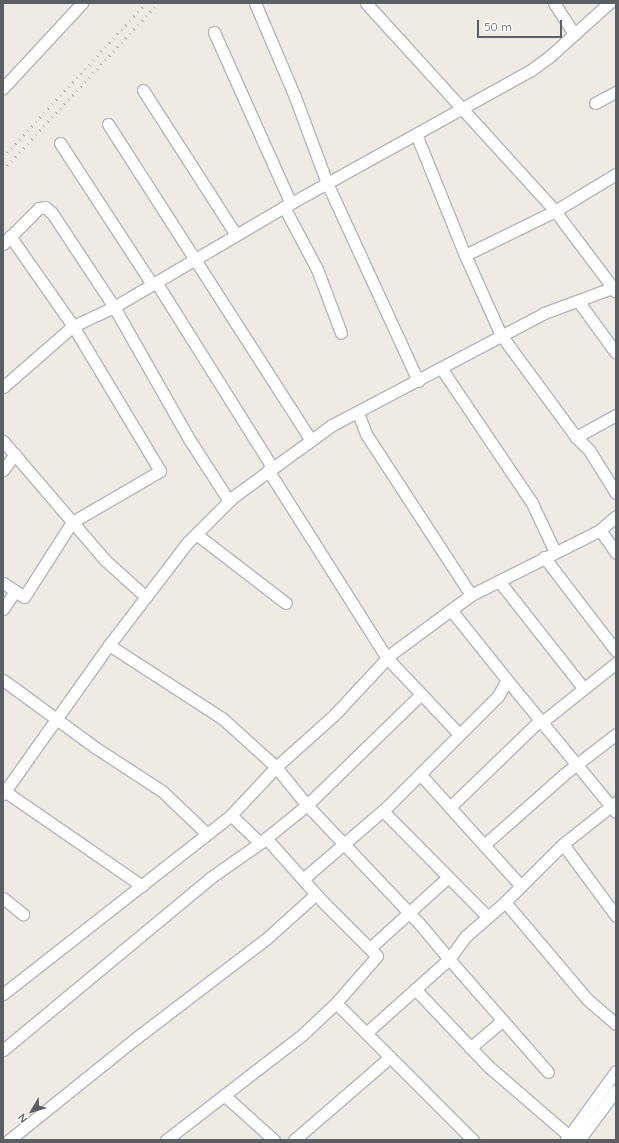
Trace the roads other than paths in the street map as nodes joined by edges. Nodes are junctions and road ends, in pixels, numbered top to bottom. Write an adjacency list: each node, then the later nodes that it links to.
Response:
1 (82, 3): 8 (street)
2 (255, 3): 17 (street)
3 (366, 3): 12 (street)
4 (554, 3): 7 (street)
5 (609, 3): 7 (street)
6 (214, 32): 18 (street)
7 (574, 34): 12 (street)
8 (3, 88)
9 (143, 90): 20 (street)
10 (616, 92): 11 (street)
11 (595, 103)
12 (460, 109): 14 (street); 19 (street)
13 (108, 124): 23 (street)
14 (416, 134): 17 (street); 22 (street)
15 (60, 143): 24 (street)
16 (616, 174): 19 (street)
17 (327, 183): 18 (street); 33 (street)
18 (288, 206): 20 (street); 29 (street)
19 (555, 211): 22 (street); 25 (street)
20 (236, 235): 23 (street)
21 (7, 240): 27 (street); 28 (street)
22 (465, 255): 30 (street)
23 (193, 260): 24 (street); 38 (street)
24 (154, 283): 27 (street); 41 (street)
25 (614, 290): 26 (street)
26 (578, 301): 30 (street); 31 (street)
27 (114, 307): 28 (street); 44 (street)
28 (73, 326): 34 (street); 46 (street)
29 (341, 333)
30 (501, 335): 32 (street); 37 (street)
31 (616, 353)
32 (441, 368): 33 (street); 49 (street)
33 (418, 381): 35 (street)
34 (3, 387)
35 (358, 413): 38 (street); 55 (street)
36 (616, 415): 37 (street)
37 (576, 437): 43 (street)
38 (311, 440): 41 (street)
39 (3, 441): 40 (street)
40 (15, 454): 42 (street); 46 (street)
41 (270, 469): 44 (street); 62 (street)
42 (3, 470)
43 (616, 493)
44 (229, 501): 48 (street)
45 (616, 516): 47 (street)
46 (72, 522): 54 (street); 56 (street)
47 (600, 530): 49 (street); 50 (street)
48 (196, 534): 56 (street); 57 (street)
49 (555, 552): 51 (street)
50 (616, 553)
51 (544, 557): 52 (street); 61 (street)
52 (499, 581): 55 (street); 66 (street)
53 (3, 583): 54 (street)
54 (16, 591): 58 (street)
55 (471, 595): 59 (street)
56 (146, 597): 60 (street)
57 (286, 603)
58 (3, 609)
59 (451, 610): 62 (street); 65 (street)
60 (109, 645): 68 (street); 73 (street)
61 (616, 651)
62 (387, 658): 67 (street); 73 (street)
63 (616, 663): 66 (street)
64 (3, 680): 68 (street)
65 (507, 680): 69 (street); 70 (street)
66 (584, 689): 69 (street)
67 (421, 694): 70 (street); 76 (street)
68 (57, 720): 75 (street); 81 (street)
69 (541, 721): 72 (street); 77 (street)
70 (459, 734): 74 (street)
71 (616, 734): 72 (street)
72 (577, 764): 78 (street); 85 (street)
73 (276, 767): 76 (street); 80 (street)
74 (420, 774): 77 (street); 79 (street)
75 (4, 792): 88 (street)
76 (307, 805): 82 (street); 84 (street)
77 (450, 807): 85 (street)
78 (614, 807): 83 (street)
79 (382, 811): 84 (street); 86 (street)
80 (230, 815): 81 (street); 82 (street)
81 (207, 834): 88 (street)
82 (263, 841): 87 (street); 106 (street)
83 (563, 844): 89 (street); 95 (street)
84 (345, 845): 87 (street); 93 (street)
85 (484, 845): 89 (street)
86 (448, 877): 93 (street); 96 (street)
87 (303, 879): 90 (street)
88 (142, 886): 100 (street)
89 (521, 886): 92 (street)
90 (316, 894): 97 (street); 113 (street)
91 (3, 898): 94 (street)
92 (505, 902): 96 (street); 103 (street)
93 (409, 912): 97 (street); 98 (street)
94 (23, 914)
95 (616, 916)
96 (488, 917): 98 (street)
97 (370, 948): 101 (street)
98 (449, 959): 99 (street); 102 (street)
99 (415, 989): 104 (street); 105 (street)
100 (3, 994)
101 (336, 1003): 104 (street); 111 (street)
102 (503, 1020): 105 (street); 108 (street)
103 (616, 1024)
104 (366, 1033): 107 (street)
105 (470, 1048): 112 (street)
106 (3, 1050)
107 (390, 1057): 116 (street); 117 (street)
108 (548, 1072)
109 (615, 1073): 112 (street)
110 (616, 1090): 112 (street)
111 (224, 1095): 114 (street); 115 (street)
112 (571, 1139)
113 (9, 1140)
114 (166, 1140)
115 (274, 1140)
116 (294, 1140)
117 (473, 1140)

